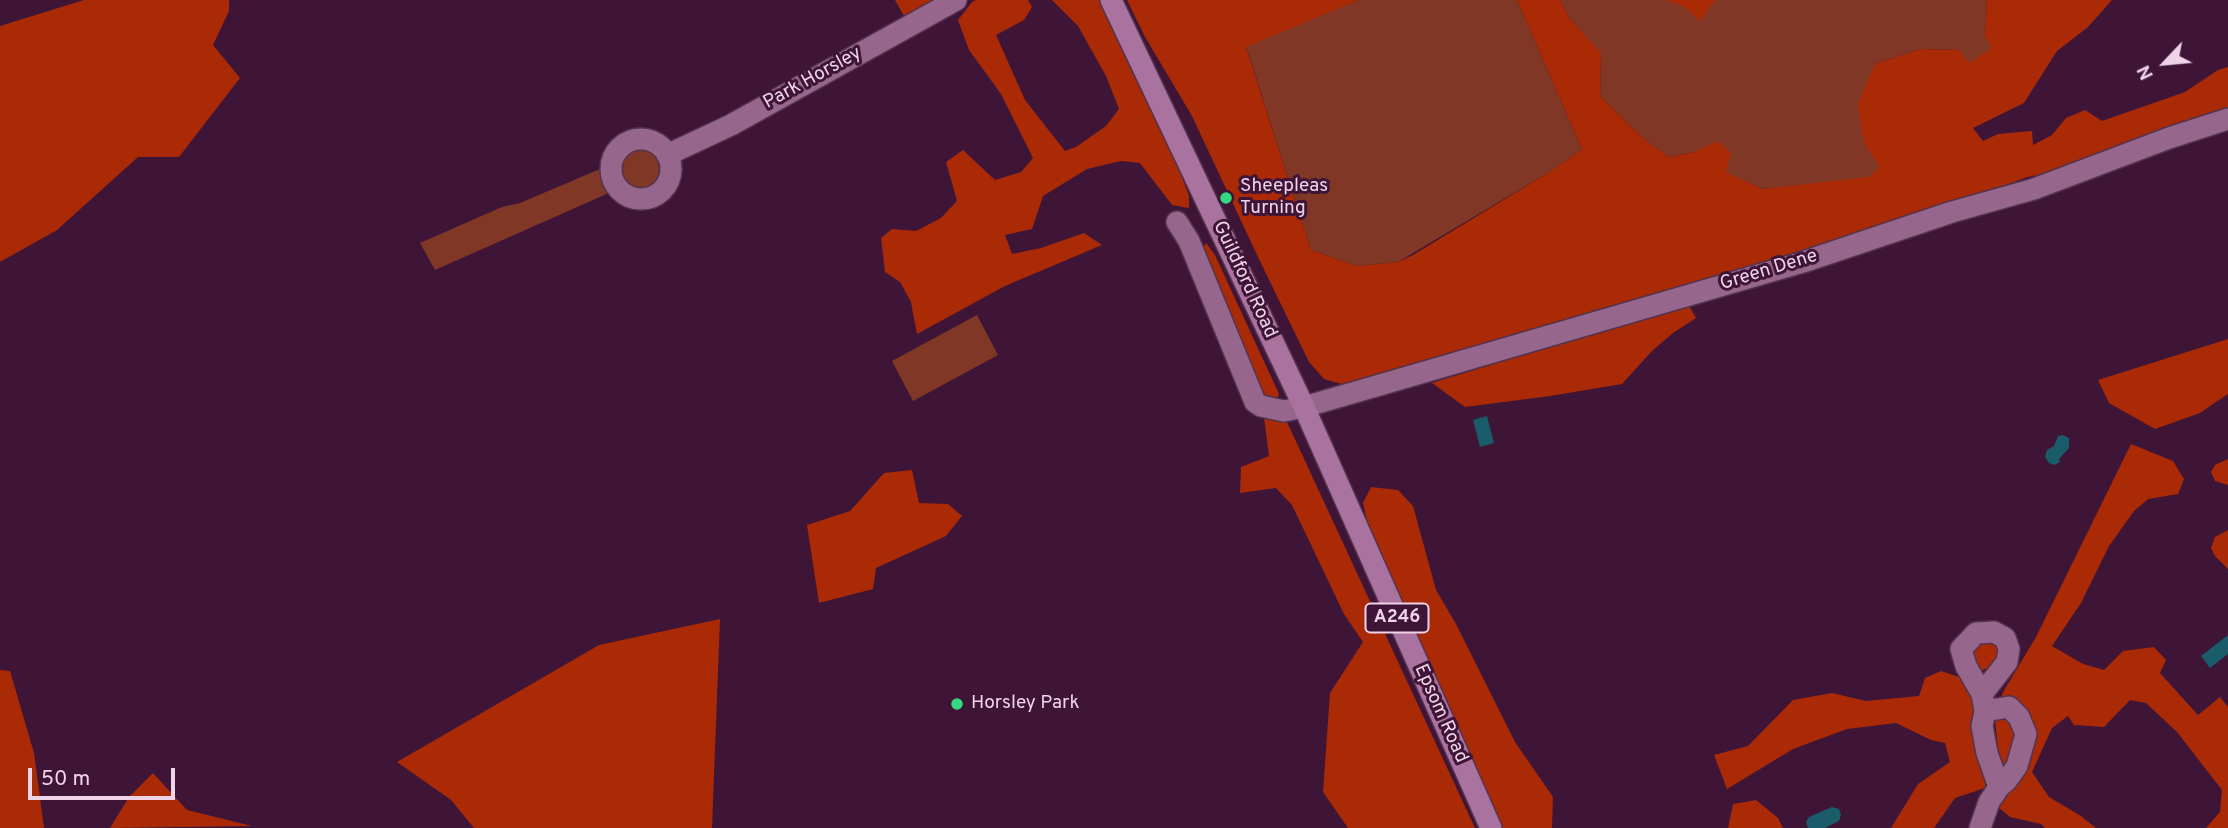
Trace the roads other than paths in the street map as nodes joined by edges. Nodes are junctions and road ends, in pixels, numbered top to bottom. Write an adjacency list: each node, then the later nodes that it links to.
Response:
1 (956, 0): 4 (street, Park Horsley)
2 (1111, 0): 6 (main road, Guildford Road / A246)
3 (2228, 119): 6 (street, Green Dene)
4 (667, 155)
5 (1177, 222): 6 (street, Green Dene)
6 (1304, 407): 8 (main road, Epsom Road / A246)
7 (1999, 786): 7 (street); 9 (street)
8 (1491, 828)
9 (1980, 828)

